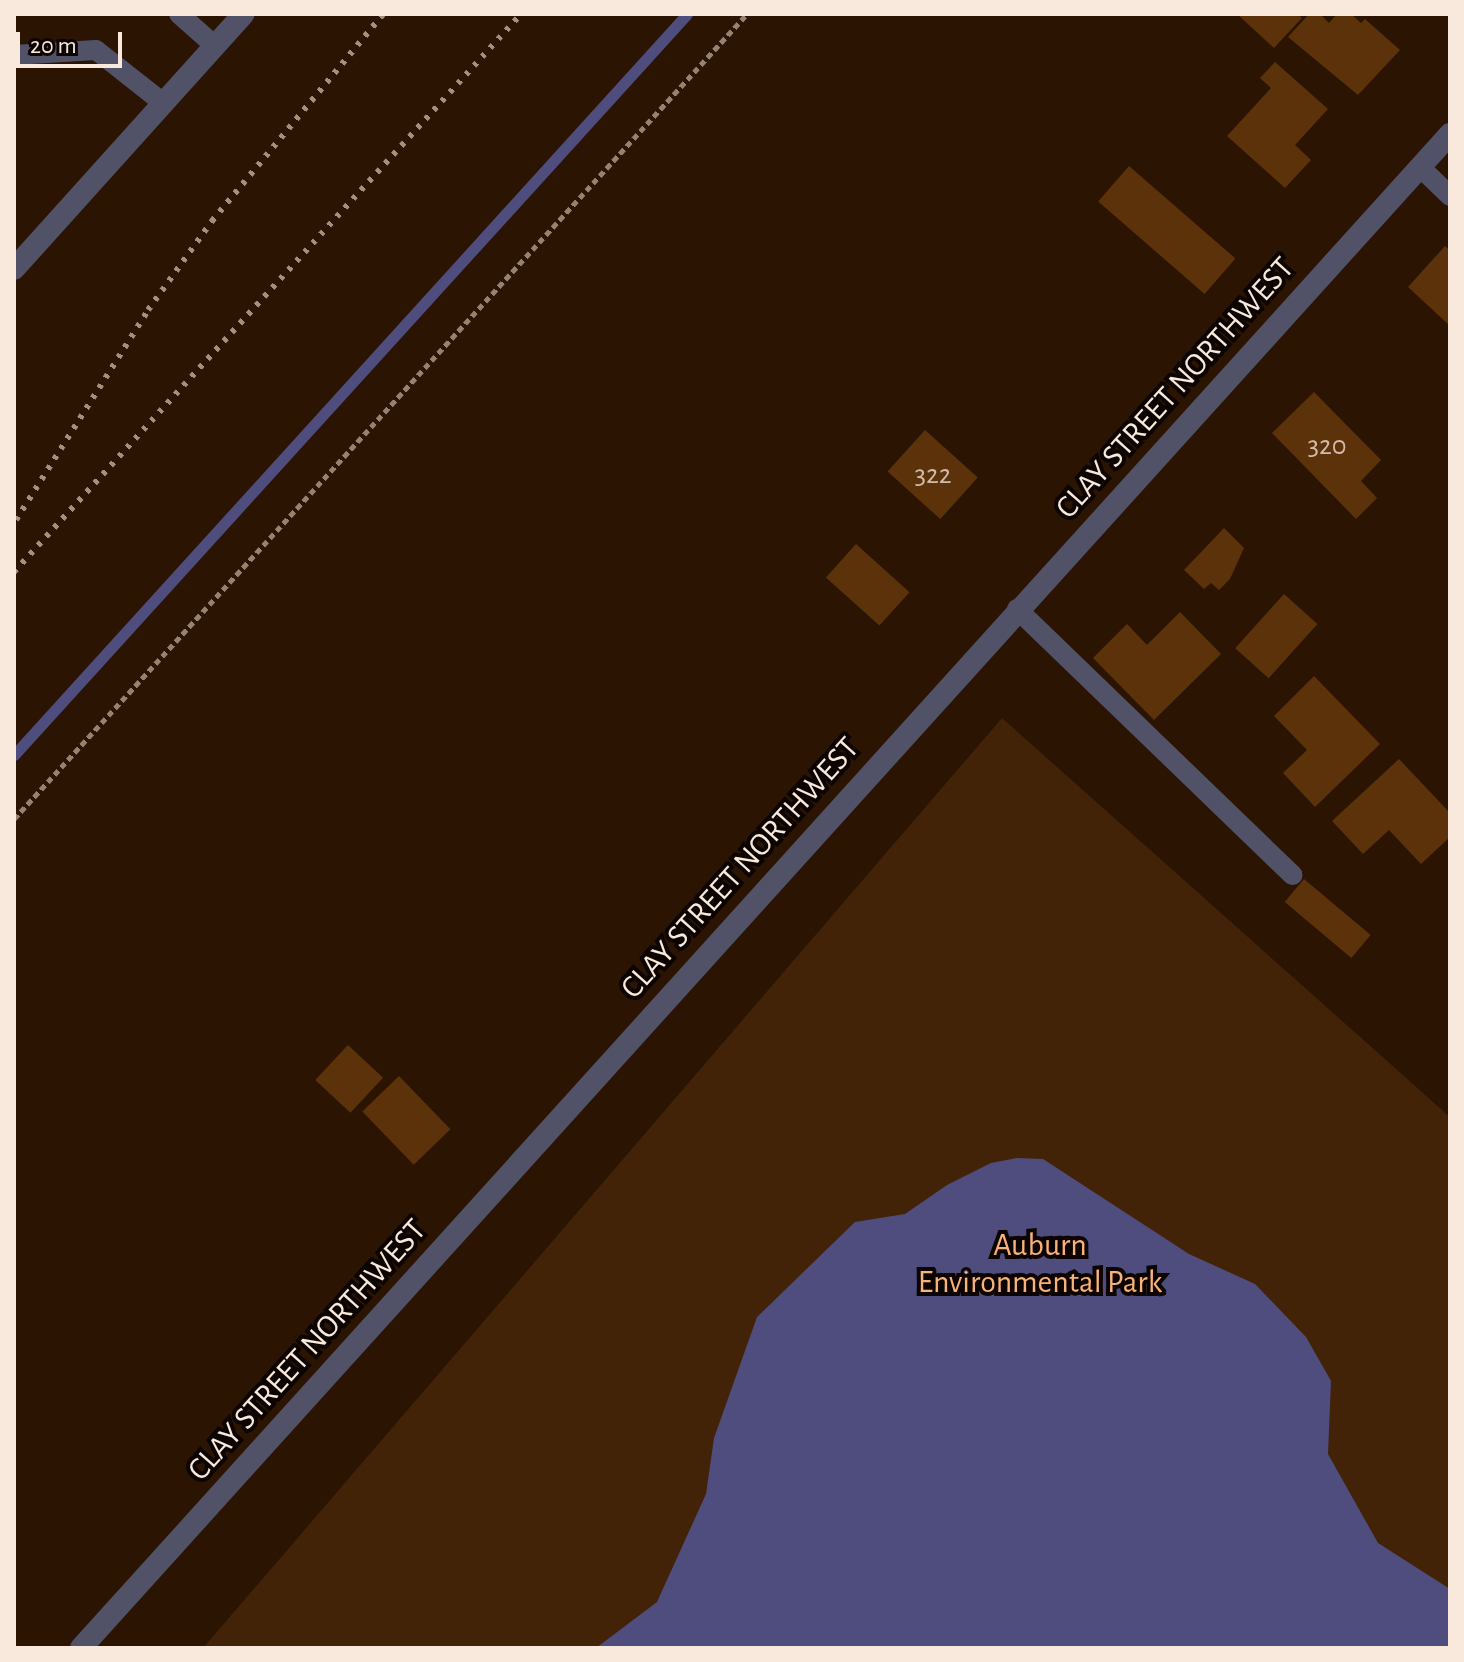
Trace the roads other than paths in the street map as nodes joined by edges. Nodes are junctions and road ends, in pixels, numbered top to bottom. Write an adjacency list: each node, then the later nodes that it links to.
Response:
1 (179, 14): 3 (lane)
2 (244, 14): 3 (street)
3 (215, 46): 5 (street)
4 (14, 55): 5 (lane)
5 (163, 103): 9 (street)
6 (1450, 134): 7 (street, CLAY STREET NORTHWEST)
7 (1420, 167): 8 (lane); 10 (street, CLAY STREET NORTHWEST)
8 (1450, 196)
9 (14, 269)
10 (1017, 609): 11 (lane); 12 (street, CLAY STREET NORTHWEST)
11 (1292, 875)
12 (81, 1648)

